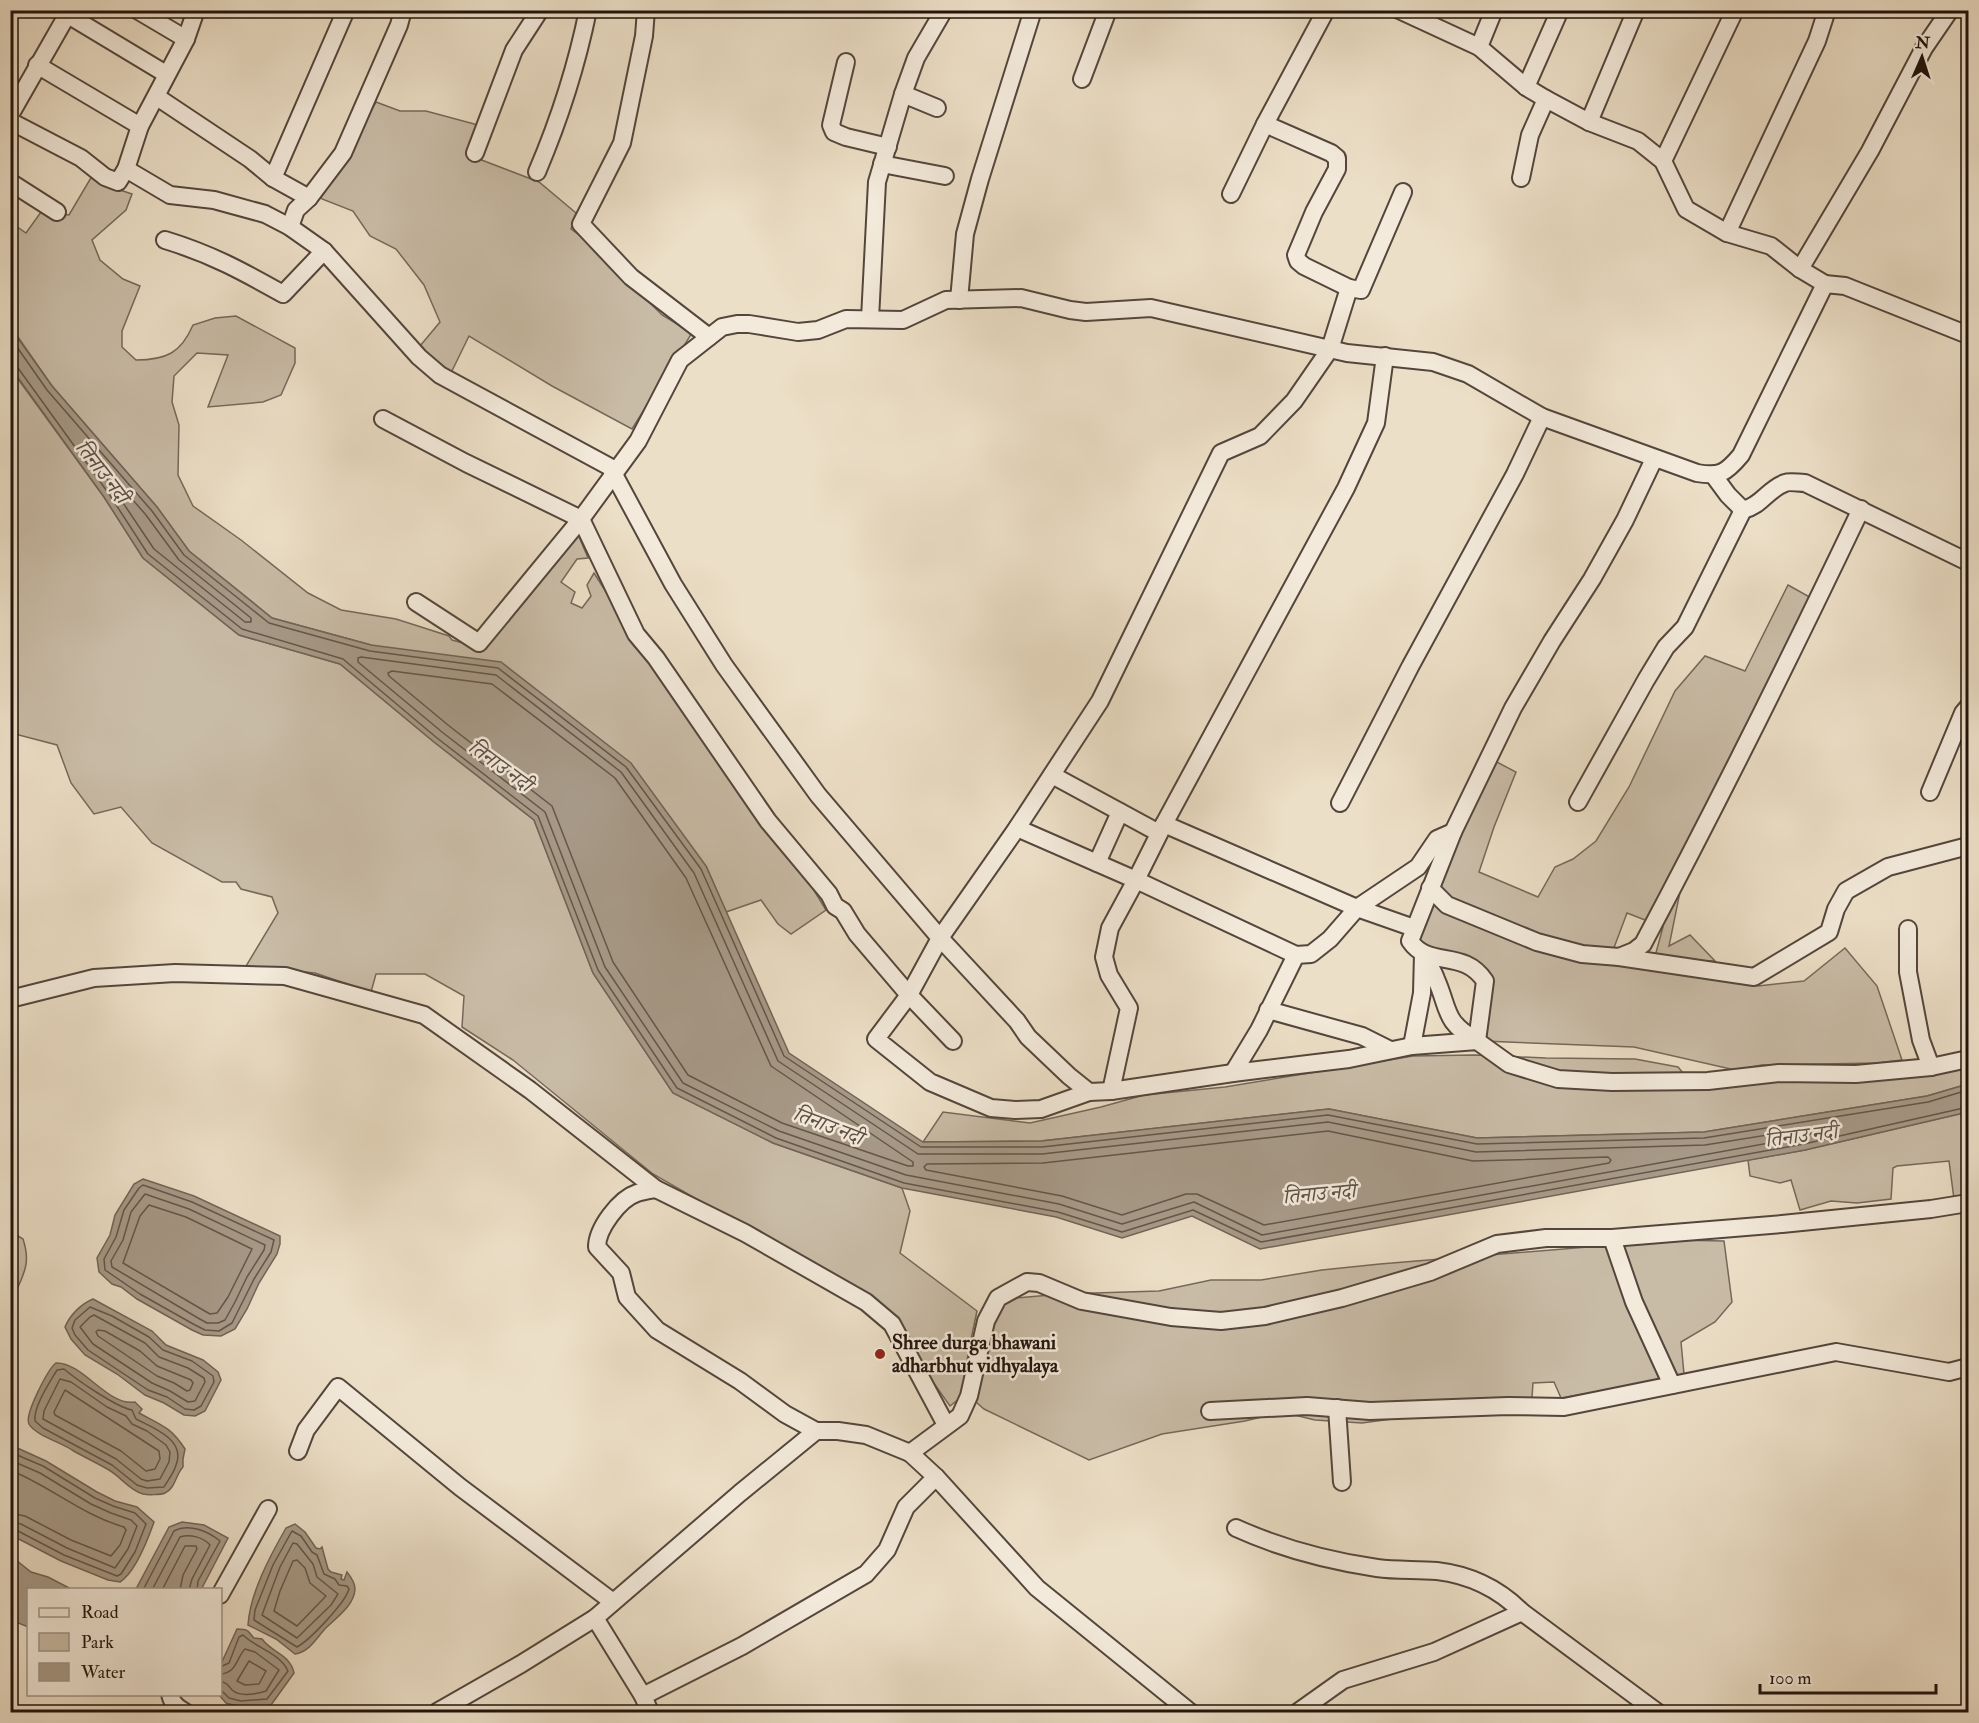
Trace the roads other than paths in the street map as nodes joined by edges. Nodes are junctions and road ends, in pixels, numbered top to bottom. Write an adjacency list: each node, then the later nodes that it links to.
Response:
1 (137, 10): 21 (street)
2 (196, 10): 21 (street)
3 (346, 10): 44 (street)
4 (540, 10): 38 (street)
5 (588, 10): 42 (street)
6 (646, 10): 61 (street)
7 (944, 10): 28 (street)
8 (1033, 10): 58 (street)
9 (1108, 10): 26 (street)
10 (1326, 10): 35 (street)
11 (1399, 10): 20 (street)
12 (1494, 10): 22 (street)
13 (1560, 10): 27 (street)
14 (1636, 10): 34 (street)
15 (1735, 10): 39 (street)
16 (1827, 10): 52 (street)
17 (1950, 10): 55 (street)
18 (403, 11): 49 (street)
19 (69, 13): 24 (street); 25 (street)
20 (1427, 16): 22 (street)
21 (186, 39): 25 (street)
22 (1479, 47): 27 (street)
23 (846, 62): 37 (street)
24 (37, 65): 32 (street); 36 (street)
25 (166, 74): 29 (street)
26 (1082, 79)
27 (1526, 87): 30 (street)
28 (903, 94): 31 (street); 37 (street)
29 (157, 97): 36 (street); 44 (street)
30 (1546, 99): 34 (street); 45 (street)
31 (937, 108)
32 (10, 115)
33 (10, 121): 41 (street)
34 (1589, 122): 39 (street)
35 (1265, 124): 48 (street); 57 (street)
36 (140, 126): 41 (street)
37 (888, 147): 40 (street)
38 (476, 153)
39 (1663, 161): 52 (street)
40 (882, 164): 43 (street); 59 (street)
41 (126, 169): 51 (street)
42 (537, 172)
43 (945, 176)
44 (273, 177): 49 (street)
45 (1521, 178)
46 (10, 182): 50 (street)
47 (1403, 192): 57 (street)
48 (1232, 194)
49 (309, 198): 51 (street)
50 (57, 212)
51 (290, 227): 54 (street)
52 (1728, 233): 55 (street)
53 (165, 240): 54 (street)
54 (324, 250): 67 (street)
55 (1800, 269): 56 (street)
56 (1825, 284): 60 (street); 68 (street)
57 (1349, 288): 62 (street)
58 (959, 300): 59 (street); 62 (street)
59 (870, 320): 61 (street)
60 (1968, 335)
61 (709, 337): 67 (street)
62 (1330, 349): 63 (street); 75 (street)
63 (1385, 356): 64 (street); 81 (street)
64 (1542, 417): 66 (street); 78 (street)
65 (383, 419): 71 (street)
66 (1654, 459): 68 (street); 82 (street)
67 (614, 474): 71 (street); 90 (street)
68 (1714, 476): 70 (street)
69 (1861, 509): 70 (street); 72 (street); 93 (street)
70 (1743, 510): 77 (street)
71 (581, 519): 73 (street); 94 (street)
72 (1968, 562)
73 (416, 602)
74 (1968, 707): 76 (street)
75 (1052, 775): 79 (street); 80 (street)
76 (1930, 792)
77 (1578, 802)
78 (1340, 804)
79 (1120, 812): 81 (street); 84 (street)
80 (1017, 828): 84 (street); 90 (street)
81 (1161, 829): 85 (street); 87 (street)
82 (1453, 831): 86 (street); 87 (street)
83 (1968, 846): 93 (street)
84 (1098, 863): 85 (street)
85 (1136, 880): 92 (street); 104 (street)
86 (1430, 888): 88 (street); 93 (street)
87 (1357, 908): 88 (street); 92 (street)
88 (1414, 928): 91 (street)
89 (1908, 929): 102 (street)
90 (940, 938): 94 (street); 105 (street)
91 (1423, 954): 98 (street); 98 (street); 99 (street)
92 (1296, 955): 96 (street)
93 (1619, 957)
94 (909, 994): 97 (street); 105 (street)
95 (10, 999): 106 (street)
96 (1268, 1010): 100 (street); 103 (street)
97 (954, 1041)
98 (1477, 1041): 99 (street); 102 (street)
99 (1412, 1046): 100 (street)
100 (1390, 1050): 103 (street)
101 (1968, 1059): 102 (street)
102 (1931, 1067)
103 (1233, 1073): 104 (street)
104 (1112, 1091): 105 (street)
105 (1089, 1092)
106 (656, 1189): 113 (street); 114 (street)
107 (1968, 1203): 108 (street)
108 (1612, 1238): 110 (street); 113 (street)
109 (1968, 1367): 110 (street)
110 (1672, 1384): 111 (street)
111 (1337, 1408): 112 (street); 118 (street)
112 (1210, 1411)
113 (946, 1425): 116 (street)
114 (816, 1431): 116 (street); 122 (street)
115 (298, 1451): 122 (street)
116 (910, 1453): 117 (street)
117 (936, 1477): 126 (street); 130 (street)
118 (1342, 1482)
119 (268, 1509): 121 (street)
120 (1236, 1528): 123 (street)
121 (222, 1592)
122 (613, 1602): 124 (street)
123 (1522, 1612): 131 (street); 132 (street)
124 (595, 1618): 126 (street); 128 (street)
125 (170, 1696): 127 (street)
126 (643, 1696): 129 (street)
127 (185, 1713)
128 (437, 1713)
129 (650, 1713)
130 (1190, 1713)
131 (1298, 1713)
132 (1657, 1713)

